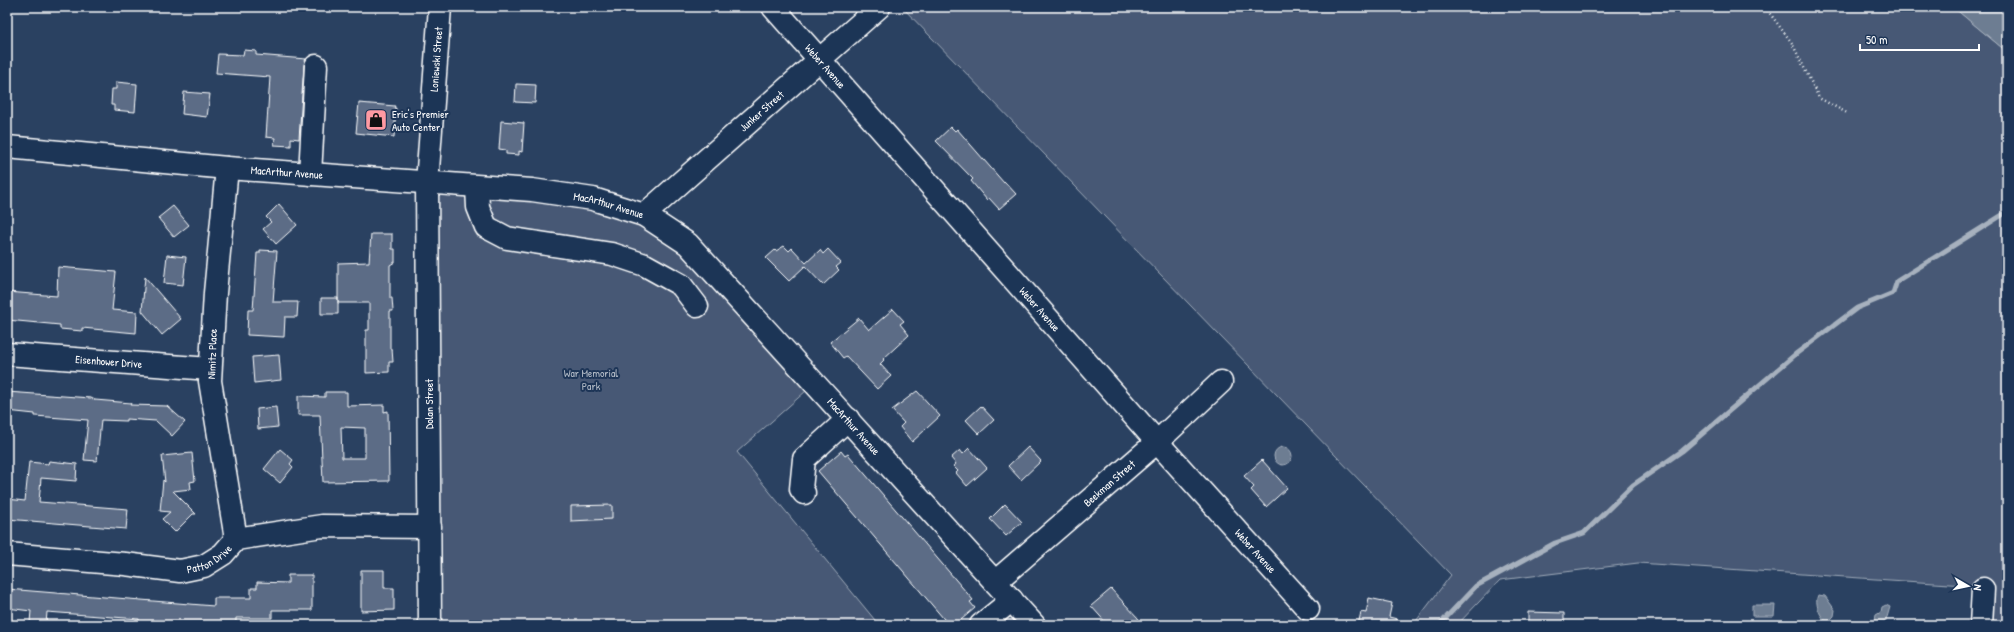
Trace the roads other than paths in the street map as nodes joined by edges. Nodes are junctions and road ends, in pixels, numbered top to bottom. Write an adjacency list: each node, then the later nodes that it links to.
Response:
1 (440, 7): 9 (street, Loniewski Street)
2 (773, 7): 4 (street, Weber Avenue)
3 (879, 7): 4 (street, Junker Street)
4 (820, 61): 11 (street, Junker Street); 17 (street, Weber Avenue)
5 (316, 66): 8 (street)
6 (7, 147): 7 (street, MacArthur Avenue)
7 (226, 168): 8 (street, MacArthur Avenue); 14 (street, Nimitz Place)
8 (310, 174): 9 (street, MacArthur Avenue)
9 (427, 183): 10 (street, MacArthur Avenue); 19 (street, Dolan Street)
10 (477, 186): 11 (street, MacArthur Avenue); 12 (street)
11 (644, 215): 16 (street, MacArthur Avenue)
12 (697, 306)
13 (7, 354): 14 (street, Eisenhower Drive)
14 (210, 369): 20 (street, Nimitz Place)
15 (1221, 382): 17 (street, Beekman Street)
16 (848, 419): 18 (street); 22 (street, MacArthur Avenue)
17 (1157, 442): 22 (street, Beekman Street); 25 (street, Weber Avenue)
18 (804, 493)
19 (430, 527): 20 (street, Patton Drive); 26 (street, Dolan Street)
20 (236, 539): 21 (street, Patton Drive)
21 (7, 554)
22 (995, 582): 24 (street, MacArthur Avenue)
23 (1983, 589): 29 (street)
24 (1012, 600): 27 (street); 28 (street, MacArthur Avenue)
25 (1308, 609)
26 (430, 625)
27 (980, 625)
28 (1034, 625)
29 (1981, 625)

